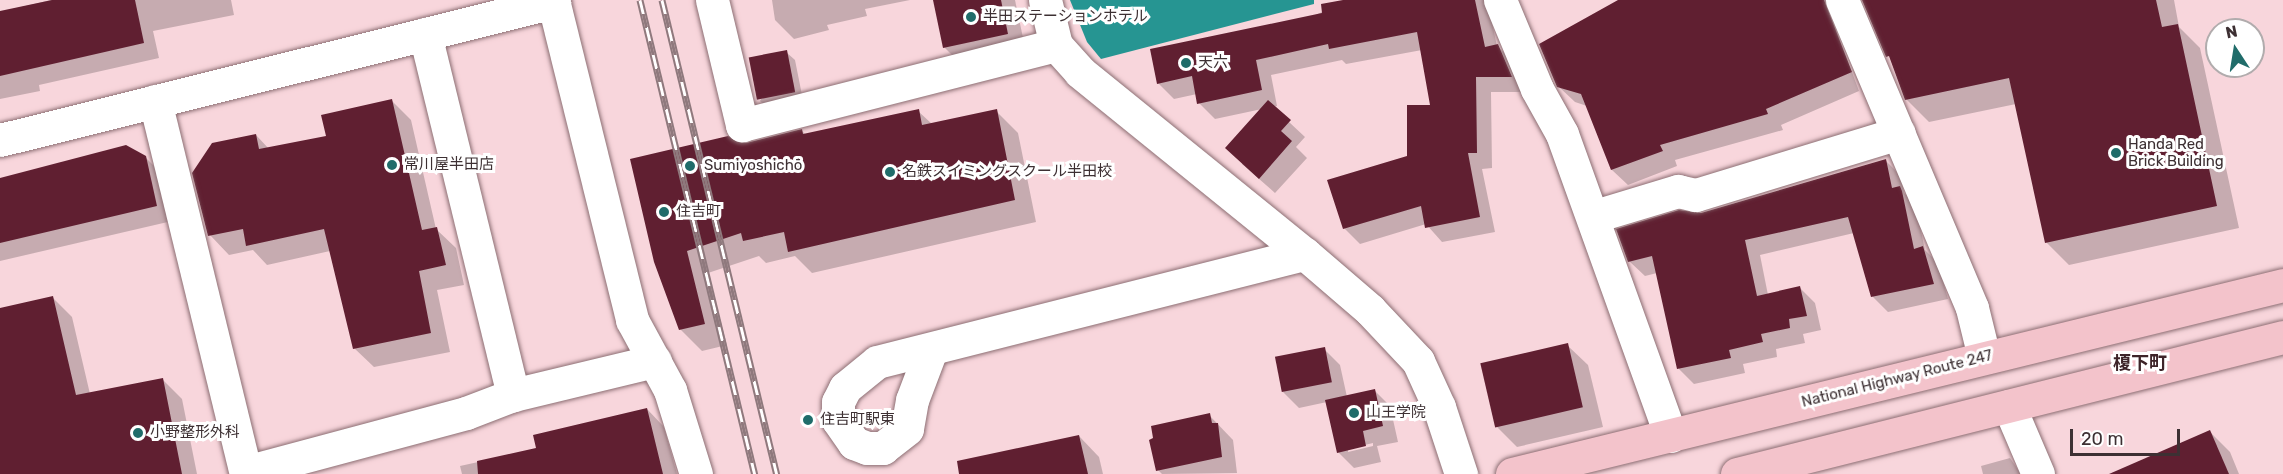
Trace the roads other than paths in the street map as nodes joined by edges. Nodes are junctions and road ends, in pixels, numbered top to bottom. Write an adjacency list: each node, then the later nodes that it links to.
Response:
1 (712, 0): 7 (street)
2 (1045, 0): 7 (street)
3 (1500, 0): 11 (street)
4 (1842, 0): 9 (street)
5 (554, 1): 6 (street); 17 (street)
6 (425, 34): 8 (street); 18 (street)
7 (1056, 45): 12 (street)
8 (155, 101): 10 (street); 21 (street)
9 (1899, 133): 11 (street); 16 (street)
10 (0, 140)
11 (1595, 216): 20 (street)
12 (1305, 254): 15 (street); 23 (street)
13 (2283, 285): 16 (highway, National Highway Route 247)
14 (2283, 338): 19 (highway)
15 (931, 350)
16 (1984, 357): 20 (highway, National Highway Route 247)
17 (655, 361): 18 (street); 22 (street)
18 (513, 394): 21 (street)
19 (2009, 406): 25 (highway); 26 (street)
20 (1671, 436): 24 (highway, National Highway Route 247)
21 (246, 473)
22 (696, 474)
23 (1461, 474)
24 (1512, 474)
25 (1737, 474)
26 (2038, 474)

